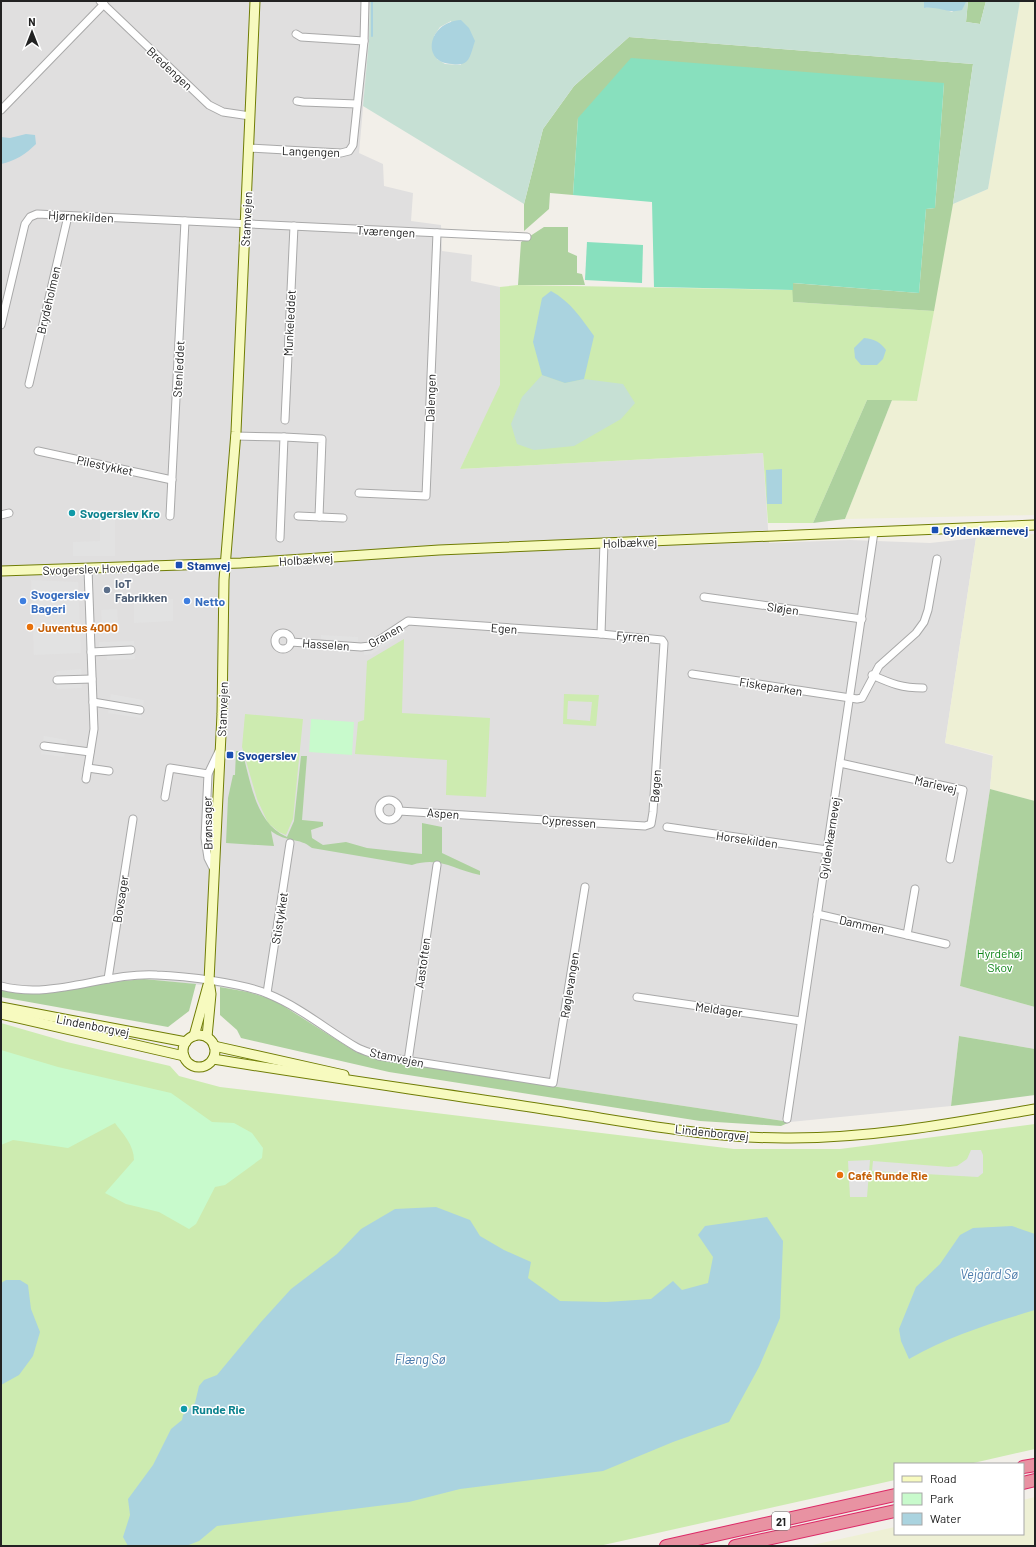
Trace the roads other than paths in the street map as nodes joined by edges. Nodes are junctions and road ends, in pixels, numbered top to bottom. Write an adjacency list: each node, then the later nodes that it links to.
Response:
1 (255, 1): 9 (street, Stamvejen)
2 (365, 1): 5 (street, Langengen)
3 (102, 3): 8 (street); 9 (street, Bredengen)
4 (296, 34): 5 (street)
5 (364, 41): 7 (street, Langengen)
6 (297, 100): 7 (street)
7 (357, 104): 10 (street, Langengen)
8 (1, 110)
9 (250, 116): 10 (street, Stamvejen)
10 (249, 148): 13 (street, Stamvejen)
11 (68, 216): 12 (street, Hjørnekilden); 17 (street, Hjørnekilden); 18 (street, Brydeholmen)
12 (185, 221): 13 (street, Hjørnekilden); 23 (street, Stenleddet)
13 (245, 224): 14 (street, Tværengen); 20 (street, Stamvejen)
14 (294, 226): 15 (street, Tværengen); 19 (street, Munkeleddet)
15 (437, 233): 16 (street, Tværengen); 24 (street, Dalengen)
16 (527, 237)
17 (1, 325)
18 (29, 384)
19 (285, 420)
20 (235, 436): 21 (street); 36 (street, Stamvejen)
21 (284, 437): 29 (street); 33 (street)
22 (38, 451): 23 (street, Pilestykket)
23 (172, 480): 27 (street, Stenleddet)
24 (359, 493)
25 (9, 514): 26 (street)
26 (1, 515)
27 (170, 516)
28 (298, 516): 29 (street)
29 (319, 517): 30 (street)
30 (343, 518)
31 (1035, 525): 32 (street, Holbækvej)
32 (874, 532): 34 (street, Holbækvej); 40 (street, Gyldenkærnevej)
33 (280, 538)
34 (604, 542): 36 (street, Holbækvej); 42 (street, Fyrren)
35 (937, 559): 48 (street)
36 (224, 563): 37 (street, Svogerslev Hovedgade); 57 (street, Stamvejen)
37 (88, 569): 38 (street, Svogerslev Hovedgade); 46 (street)
38 (1, 571)
39 (704, 598): 40 (street, Sløjen)
40 (862, 618): 53 (street, Gyldenkærnevej)
41 (408, 622): 42 (street, Egen); 44 (street, Granen)
42 (601, 634): 51 (street, Fyrren)
43 (291, 642): 44 (street, Hasselen)
44 (361, 647)
45 (131, 650): 46 (street)
46 (91, 652): 49 (street)
47 (692, 674): 53 (street, Fiskeparken)
48 (872, 675): 52 (street); 53 (street)
49 (92, 679): 50 (street); 54 (street)
50 (57, 680)
51 (661, 685): 68 (street, Bøgen)
52 (923, 688)
53 (850, 698): 59 (street, Gyldenkærnevej)
54 (93, 702): 55 (street); 58 (street)
55 (140, 710)
56 (44, 746): 58 (street)
57 (220, 749): 62 (street, Brønsager); 74 (street, Stamvejen)
58 (90, 752): 60 (street)
59 (840, 763): 71 (street, Gyldenkærnevej); 72 (street, Marievej)
60 (88, 768): 61 (street); 63 (street)
61 (109, 771)
62 (208, 774): 64 (street); 74 (street, Brønsager)
63 (86, 779)
64 (165, 797)
65 (399, 810): 66 (street, Aspen)
66 (487, 816): 68 (street, Cypressen)
67 (133, 819): 80 (street, Bovsager)
68 (651, 824)
69 (667, 827): 71 (street, Horsekilden)
70 (290, 843): 83 (street, Stistykket)
71 (827, 850): 77 (street, Gyldenkærnevej)
72 (950, 859)
73 (437, 865): 94 (street, Aastoften)
74 (215, 870): 81 (street, Stamvejen)
75 (585, 887): 95 (street, Røglevangen)
76 (915, 889): 78 (street)
77 (818, 914): 78 (street, Dammen); 87 (street, Gyldenkærnevej)
78 (907, 935): 79 (street, Dammen)
79 (946, 944)
80 (108, 979): 81 (street, Stamvejen); 82 (street, Stamvejen)
81 (209, 981): 83 (street, Stamvejen); 88 (street, Stamvejen); 89 (street, Stamvejen)
82 (1, 986)
83 (267, 993): 94 (street, Stamvejen)
84 (637, 997): 87 (street, Meldager)
85 (1, 1007): 90 (street, Lindenborgvej)
86 (1, 1014): 92 (street, Lindenborgvej)
87 (802, 1021): 98 (street, Gyldenkærnevej)
88 (194, 1036): 89 (street); 90 (street)
89 (207, 1037): 91 (street)
90 (186, 1042): 92 (street)
91 (214, 1046): 93 (street); 96 (street, Lindenborgvej)
92 (184, 1056): 93 (street)
93 (213, 1059): 96 (street, Lindenborgvej)
94 (408, 1061): 95 (street, Stamvejen)
95 (553, 1083)
96 (391, 1086): 97 (street, Lindenborgvej)
97 (1035, 1109)
98 (787, 1119)
99 (1035, 1464): 100 (highway)
100 (1024, 1467)
101 (1035, 1480): 102 (highway)
102 (1024, 1483)
103 (894, 1495): 105 (highway, 21)
104 (894, 1511): 106 (highway, 21)
105 (666, 1546)
106 (735, 1546)

